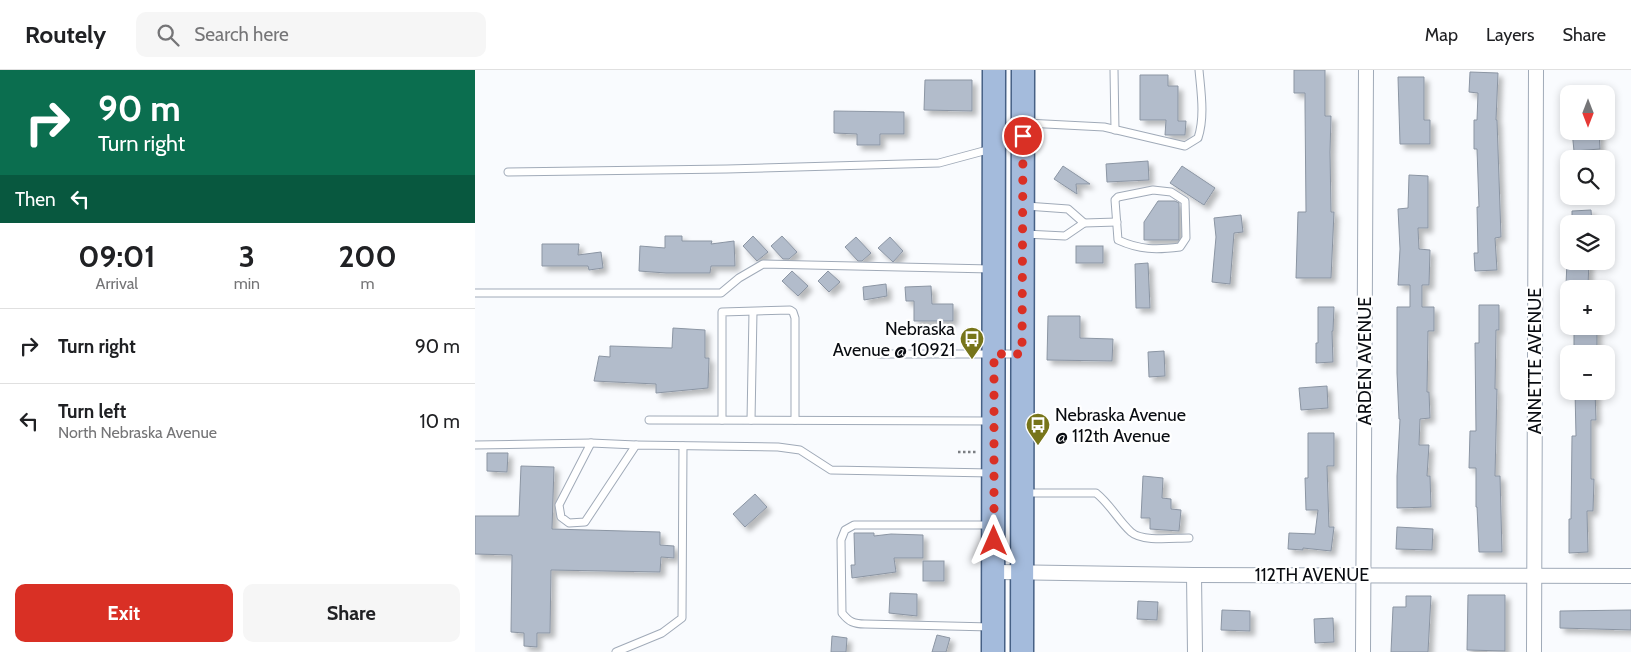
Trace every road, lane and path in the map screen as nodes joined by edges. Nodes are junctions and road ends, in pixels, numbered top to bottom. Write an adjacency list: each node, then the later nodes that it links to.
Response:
1 (994, 70): 9 (main road)
2 (1023, 70): 7 (main road)
3 (1114, 70): 8 (lane)
4 (1199, 70): 8 (lane)
5 (1366, 70): 40 (street, ARDEN AVENUE)
6 (1536, 70): 41 (street, ANNETTE AVENUE)
7 (1023, 123): 8 (lane); 10 (main road)
8 (1115, 130)
9 (993, 149): 10 (main road); 11 (lane); 16 (main road)
10 (1023, 149): 12 (main road)
11 (508, 172)
12 (1022, 206): 14 (lane); 15 (main road)
13 (1117, 222): 13 (lane); 14 (lane)
14 (1084, 223): 15 (lane)
15 (1022, 234): 21 (main road)
16 (994, 270): 17 (lane); 20 (main road)
17 (475, 293)
18 (753, 312): 23 (lane); 24 (lane); 25 (lane)
19 (879, 354): 20 (lane)
20 (994, 354): 21 (lane); 26 (main road)
21 (1022, 354): 34 (main road)
22 (649, 420): 23 (lane)
23 (722, 420): 24 (lane)
24 (751, 420): 25 (lane)
25 (795, 420): 26 (lane)
26 (994, 421): 33 (main road)
27 (591, 443): 28 (lane); 29 (lane); 29 (lane)
28 (475, 444)
29 (636, 444): 30 (lane)
30 (683, 446): 33 (lane); 44 (lane)
31 (958, 452): 32 (path)
32 (976, 452)
33 (994, 473): 35 (main road)
34 (1022, 493): 36 (lane); 38 (main road)
35 (994, 525): 37 (main road); 43 (lane)
36 (1189, 538)
37 (994, 572): 38 (street, 112TH AVENUE); 43 (main road)
38 (1022, 572): 39 (street, 112TH AVENUE); 46 (main road)
39 (1194, 575): 40 (street, 112TH AVENUE); 47 (street)
40 (1364, 575): 41 (street, 112TH AVENUE); 48 (street, ARDEN AVENUE)
41 (1534, 575): 42 (street, 112TH AVENUE); 49 (street, ANNETTE AVENUE)
42 (1631, 576)
43 (993, 627): 45 (main road)
44 (616, 652)
45 (993, 652)
46 (1022, 652)
47 (1195, 652)
48 (1363, 652)
49 (1534, 652)

